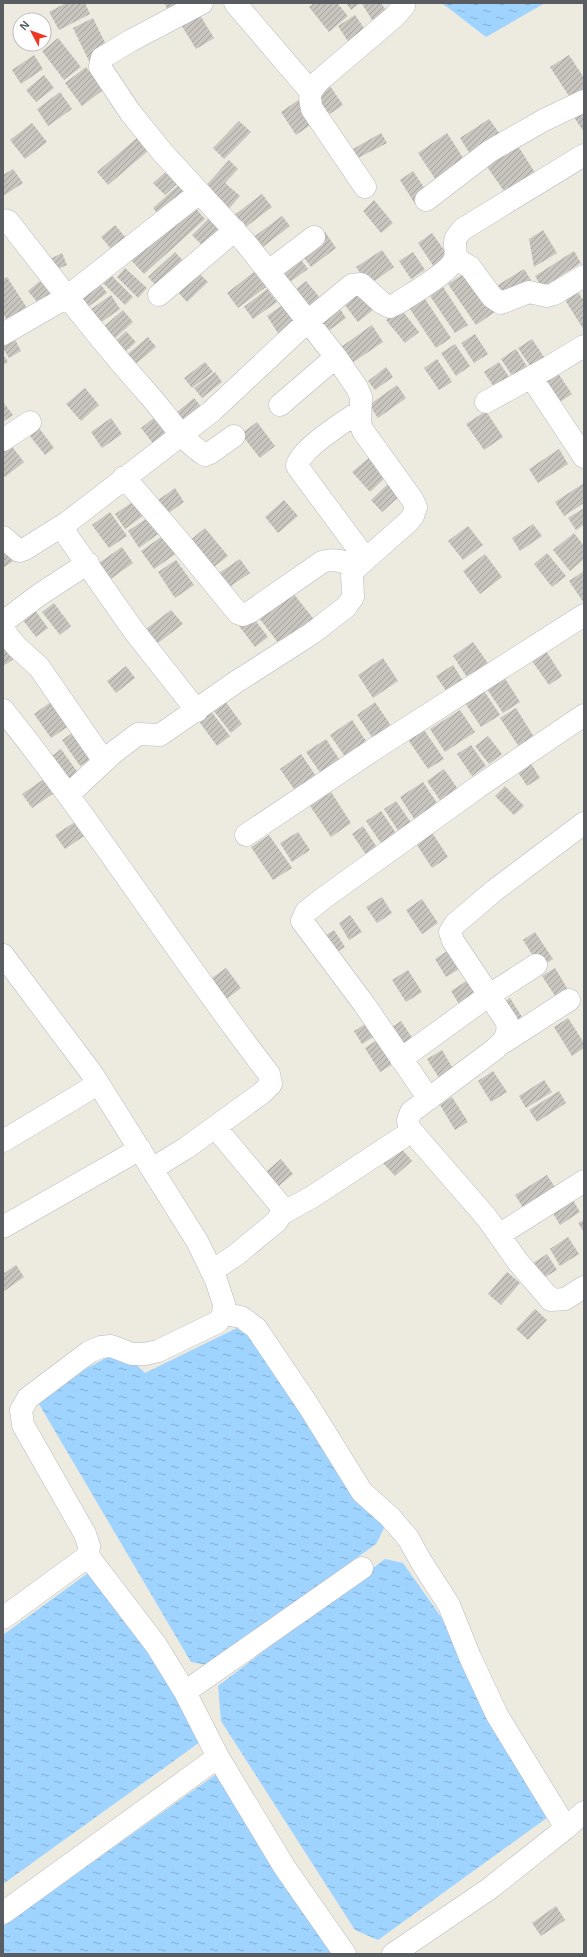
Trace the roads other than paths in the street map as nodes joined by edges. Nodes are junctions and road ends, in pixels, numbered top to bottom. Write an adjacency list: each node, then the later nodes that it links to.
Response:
1 (202, 3): 8 (street)
2 (235, 3): 4 (street)
3 (404, 3): 4 (street)
4 (311, 92): 7 (street)
5 (584, 101): 9 (street)
6 (584, 155): 13 (street)
7 (365, 187)
8 (199, 193): 11 (street); 17 (street)
9 (426, 200)
10 (3, 220): 17 (street)
11 (235, 230): 14 (street); 16 (street)
12 (314, 237): 14 (street)
13 (455, 258): 15 (street); 18 (street)
14 (269, 271): 18 (street)
15 (584, 276)
16 (159, 295)
17 (67, 297): 19 (street); 27 (street)
18 (307, 322): 21 (street); 27 (street)
19 (3, 334)
20 (584, 346): 22 (street)
21 (336, 357): 24 (street); 25 (street)
22 (531, 377): 23 (street); 30 (street)
23 (486, 402)
24 (280, 405)
25 (359, 412): 35 (street); 35 (street)
26 (30, 422): 29 (street)
27 (182, 434): 28 (street); 31 (street)
28 (234, 436)
29 (3, 440)
30 (584, 457)
31 (124, 477): 32 (street); 35 (street)
32 (68, 522): 33 (street); 34 (street)
33 (3, 537)
34 (88, 563): 36 (street); 39 (street)
35 (360, 563): 39 (street)
36 (3, 622)
37 (581, 622): 45 (street)
38 (3, 630): 42 (street)
39 (197, 711): 42 (street)
40 (584, 715): 51 (street)
41 (5, 716): 43 (street)
42 (104, 761): 43 (street)
43 (68, 795): 54 (street)
44 (584, 823): 48 (street)
45 (246, 835)
46 (3, 954): 52 (street)
47 (536, 965): 48 (street)
48 (488, 996): 50 (street); 51 (street)
49 (569, 1000): 50 (street)
50 (504, 1042): 53 (street)
51 (400, 1059): 53 (street)
52 (98, 1084): 56 (street); 57 (street)
53 (429, 1098): 55 (street)
54 (215, 1127): 58 (street); 60 (street)
55 (412, 1131): 60 (street); 62 (street)
56 (3, 1141)
57 (140, 1148): 58 (street); 61 (street)
58 (152, 1169): 63 (street)
59 (584, 1181): 62 (street)
60 (281, 1214): 63 (street)
61 (3, 1227)
62 (500, 1235): 64 (street)
63 (212, 1271): 65 (street)
64 (584, 1287)
65 (223, 1314): 66 (street); 72 (street)
66 (88, 1556): 68 (street); 69 (street)
67 (362, 1568): 69 (street)
68 (3, 1618)
69 (185, 1692): 70 (street)
70 (218, 1756): 73 (street); 74 (street)
71 (584, 1812): 72 (street)
72 (566, 1828): 75 (street)
73 (3, 1914)
74 (345, 1954)
75 (393, 1954)

